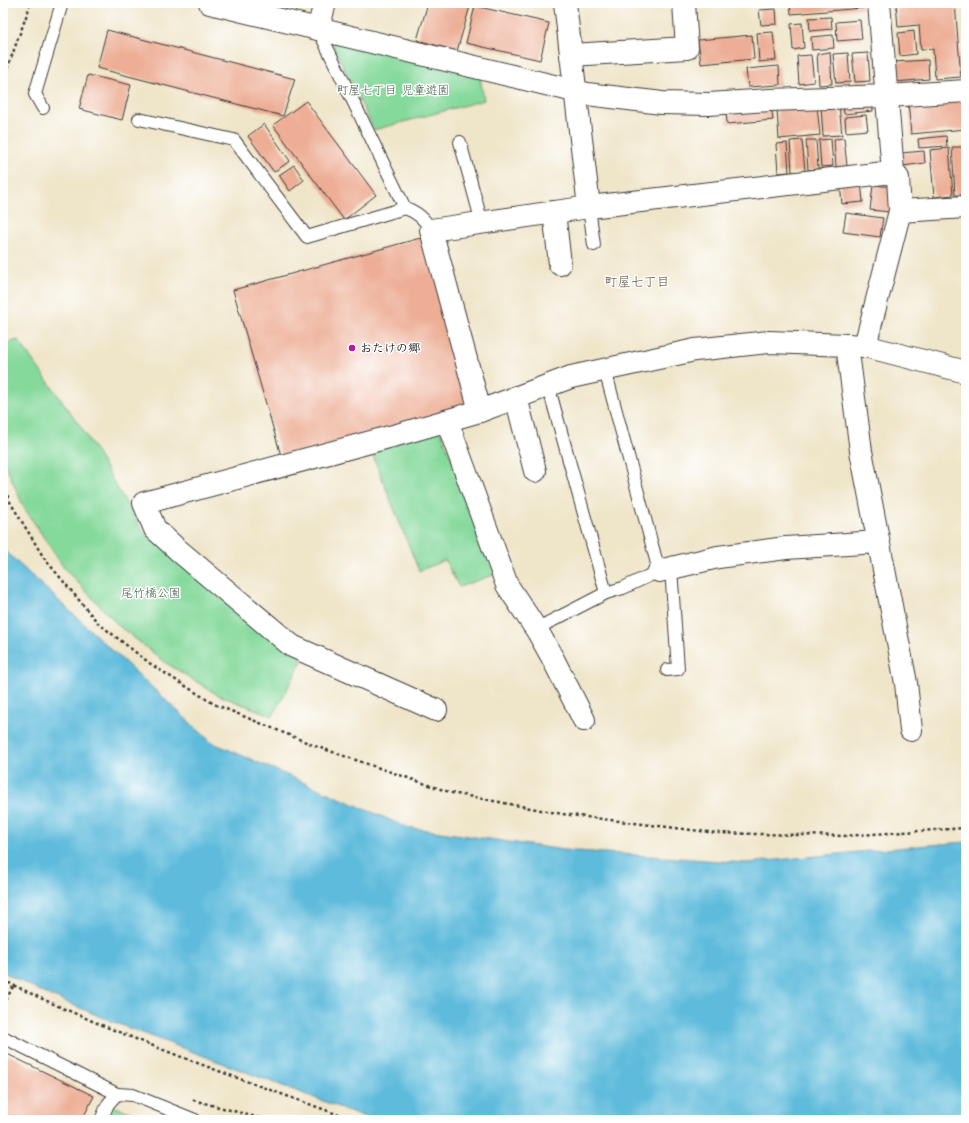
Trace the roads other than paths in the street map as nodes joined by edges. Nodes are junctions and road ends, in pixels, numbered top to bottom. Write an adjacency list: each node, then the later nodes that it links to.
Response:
1 (62, 3): 12 (lane)
2 (210, 3): 7 (street)
3 (325, 3): 7 (street)
4 (565, 3): 8 (street)
5 (684, 3): 8 (street)
6 (879, 3): 11 (street)
7 (318, 29): 9 (street); 18 (lane)
8 (570, 55): 9 (street)
9 (575, 90): 11 (street); 16 (street)
10 (966, 91): 11 (street)
11 (887, 96): 15 (street)
12 (43, 108)
13 (139, 119): 18 (lane)
14 (460, 142): 21 (lane)
15 (893, 172): 16 (street); 19 (street)
16 (589, 207): 20 (street); 23 (lane)
17 (966, 207): 19 (street)
18 (405, 208): 22 (lane)
19 (900, 211): 25 (street)
20 (554, 212): 21 (street); 24 (street)
21 (482, 223): 22 (street)
22 (431, 230): 30 (street)
23 (594, 245)
24 (560, 264)
25 (856, 345): 26 (street); 27 (street); 33 (street)
26 (605, 370): 28 (street); 34 (lane)
27 (966, 372)
28 (548, 385): 29 (street); 35 (lane)
29 (516, 397): 30 (street); 32 (street)
30 (480, 411): 31 (street)
31 (447, 421): 36 (street); 38 (street)
32 (535, 471)
33 (878, 542): 34 (street); 40 (street)
34 (665, 569): 35 (lane); 37 (lane)
35 (606, 593): 36 (lane)
36 (536, 629): 39 (street)
37 (668, 670)
38 (436, 710)
39 (584, 720)
40 (911, 730)
41 (3, 1037): 42 (lane)
42 (117, 1094): 43 (lane); 44 (lane)
43 (101, 1120)
44 (195, 1120)

